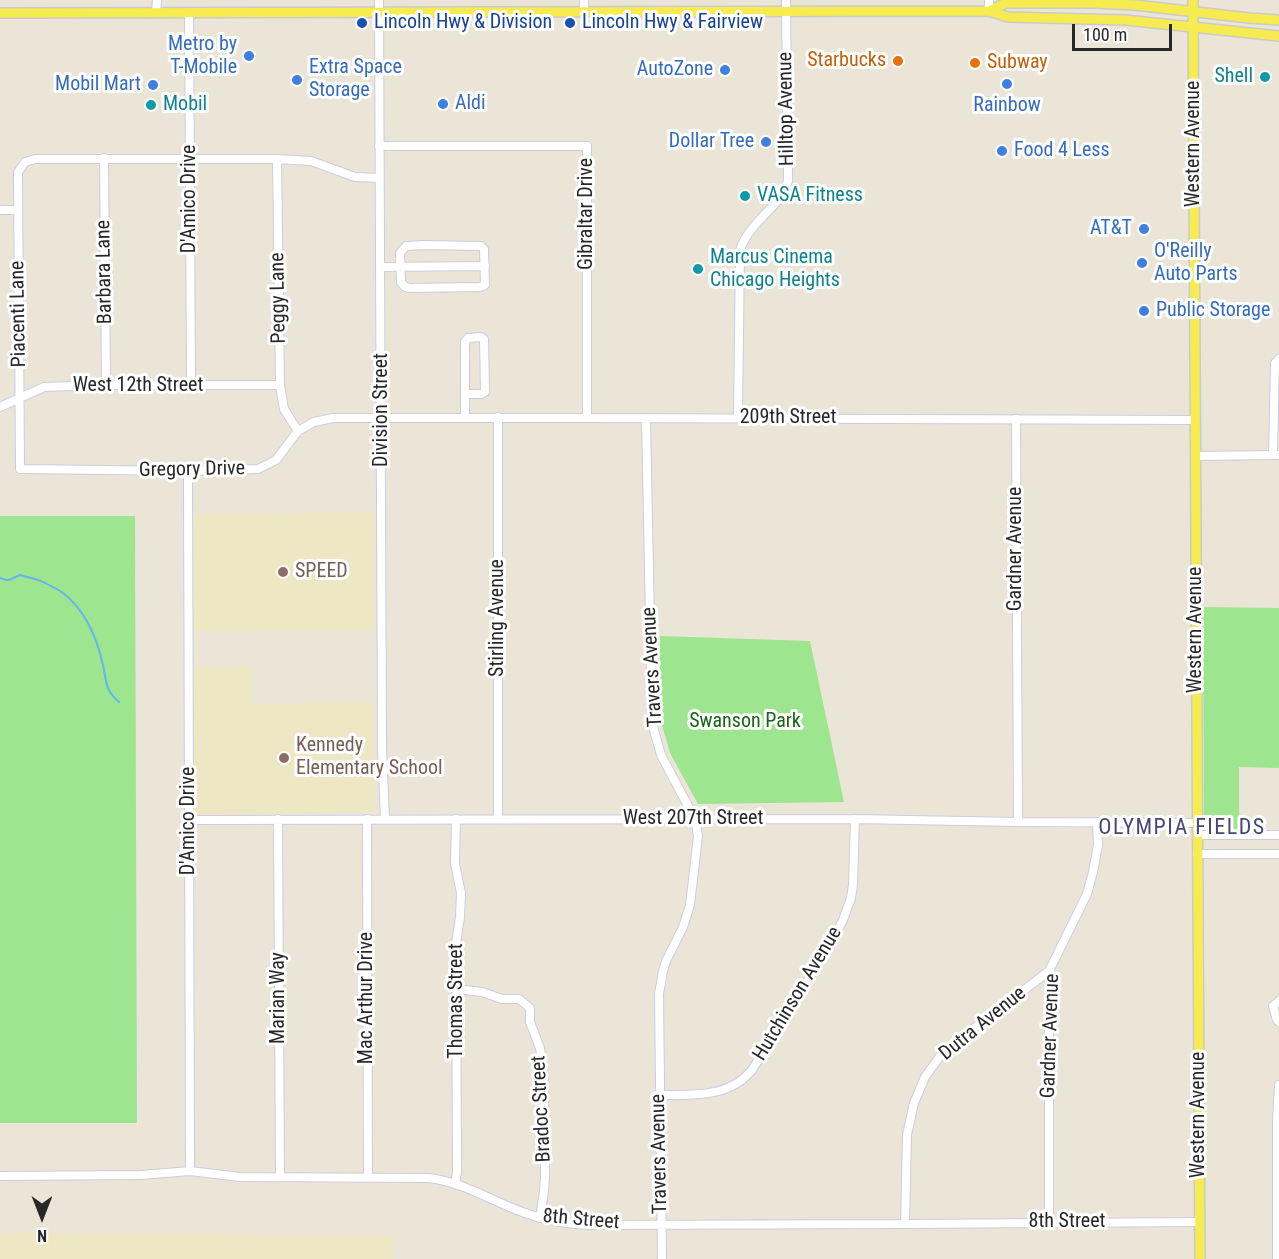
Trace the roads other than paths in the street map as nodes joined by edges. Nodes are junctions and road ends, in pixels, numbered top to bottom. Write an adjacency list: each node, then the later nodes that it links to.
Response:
1 (158, 0): 13 (street)
2 (379, 0): 11 (street, Division Street)
3 (584, 0): 7 (street)
4 (786, 0): 8 (street, Hilltop Avenue)
5 (989, 0): 9 (street)
6 (1193, 0): 10 (main road, Western Avenue)
7 (584, 11): 8 (main road); 11 (main road)
8 (786, 11): 9 (main road); 40 (street, Hilltop Avenue)
9 (989, 11): 10 (main road); 16 (main road)
10 (1193, 11): 15 (main road); 16 (main road, Western Avenue)
11 (379, 12): 14 (main road); 18 (street, Division Street)
12 (0, 13): 13 (main road)
13 (156, 13): 14 (main road)
14 (189, 13): 20 (street, D'Amico Drive)
15 (1279, 20)
16 (1193, 27): 17 (main road); 42 (main road, Western Avenue)
17 (1279, 36)
18 (379, 146): 22 (street, Division Street); 38 (street, Gibraltar Drive)
19 (104, 158): 20 (street); 24 (street, Piacenti Lane); 29 (street, Barbara Lane)
20 (189, 159): 21 (street); 31 (street, D'Amico Drive)
21 (277, 159): 22 (street); 30 (street, Peggy Lane)
22 (379, 178): 26 (street, Division Street)
23 (0, 210): 24 (street)
24 (18, 210): 33 (street, Piacenti Lane)
25 (485, 266): 27 (street); 27 (street); 27 (street)
26 (381, 267): 27 (street); 36 (street, Division Street)
27 (400, 267)
28 (1279, 359): 44 (street)
29 (106, 385): 31 (street, West 12th Street); 33 (street, West 12th Street)
30 (280, 385): 31 (street, West 12th Street); 43 (street, Peggy Lane)
31 (191, 386)
32 (465, 394): 32 (street); 37 (street)
33 (20, 397): 34 (street, West 12th Street); 46 (street, Piacenti Lane)
34 (0, 407)
35 (498, 417): 37 (street, 209th Street); 38 (street, 209th Street); 52 (street, Stirling Avenue)
36 (382, 418): 37 (street, 209th Street); 43 (street, Gregory Drive); 50 (street, Division Street)
37 (465, 418)
38 (587, 418): 39 (street, 209th Street)
39 (646, 418): 40 (street, 209th Street); 53 (street, Travers Avenue)
40 (738, 418): 41 (street, 209th Street)
41 (1016, 420): 42 (street, 209th Street); 56 (street, Gardner Avenue)
42 (1195, 420): 45 (main road, Western Avenue)
43 (298, 432): 47 (street, Gregory Drive)
44 (1276, 455): 45 (street)
45 (1195, 456): 58 (main road, Western Avenue)
46 (20, 469): 47 (street, Gregory Drive)
47 (188, 471): 55 (street, D'Amico Drive)
48 (278, 819): 49 (street, West 207th Street); 55 (street, West 207th Street); 73 (street, Marian Way)
49 (367, 819): 50 (street, West 207th Street); 74 (street, Mac Arthur Drive)
50 (385, 819): 51 (street, West 207th Street)
51 (456, 819): 52 (street, West 207th Street); 64 (street, Thomas Street)
52 (498, 819): 53 (street, West 207th Street)
53 (695, 819): 54 (street, West 207th Street); 68 (street, Travers Avenue)
54 (855, 819): 56 (street, West 207th Street); 68 (street, Hutchinson Avenue)
55 (189, 820): 71 (street, D'Amico Drive)
56 (1018, 822): 57 (street, West 207th Street)
57 (1097, 822): 58 (street, West 207th Street); 63 (street, Gardner Avenue)
58 (1197, 823): 59 (main road, Western Avenue)
59 (1197, 835): 60 (street); 61 (main road, Western Avenue)
60 (1279, 835)
61 (1197, 854): 62 (street); 78 (main road, Western Avenue)
62 (1279, 854)
63 (1049, 971): 77 (street, Gardner Avenue); 80 (street, Dutra Avenue)
64 (456, 989): 75 (street, Thomas Street); 76 (street, Bradoc Street)
65 (1279, 1000): 66 (street)
66 (1279, 1022)
67 (1279, 1085): 69 (street)
68 (660, 1095): 79 (street, Travers Avenue)
69 (1278, 1121): 70 (street)
70 (1278, 1165): 83 (street)
71 (190, 1171): 72 (street, 8th Street); 73 (street, 8th Street)
72 (0, 1176)
73 (280, 1177): 74 (street, 8th Street)
74 (368, 1177): 75 (street, 8th Street)
75 (455, 1183): 76 (street, 8th Street)
76 (540, 1218): 79 (street, 8th Street)
77 (1049, 1222): 78 (street, 8th Street); 80 (street, 8th Street)
78 (1200, 1222): 82 (main road, Western Avenue)
79 (661, 1224): 80 (street, 8th Street); 81 (street, Travers Avenue)
80 (905, 1224)
81 (662, 1259)
82 (1200, 1259)
83 (1277, 1259)

